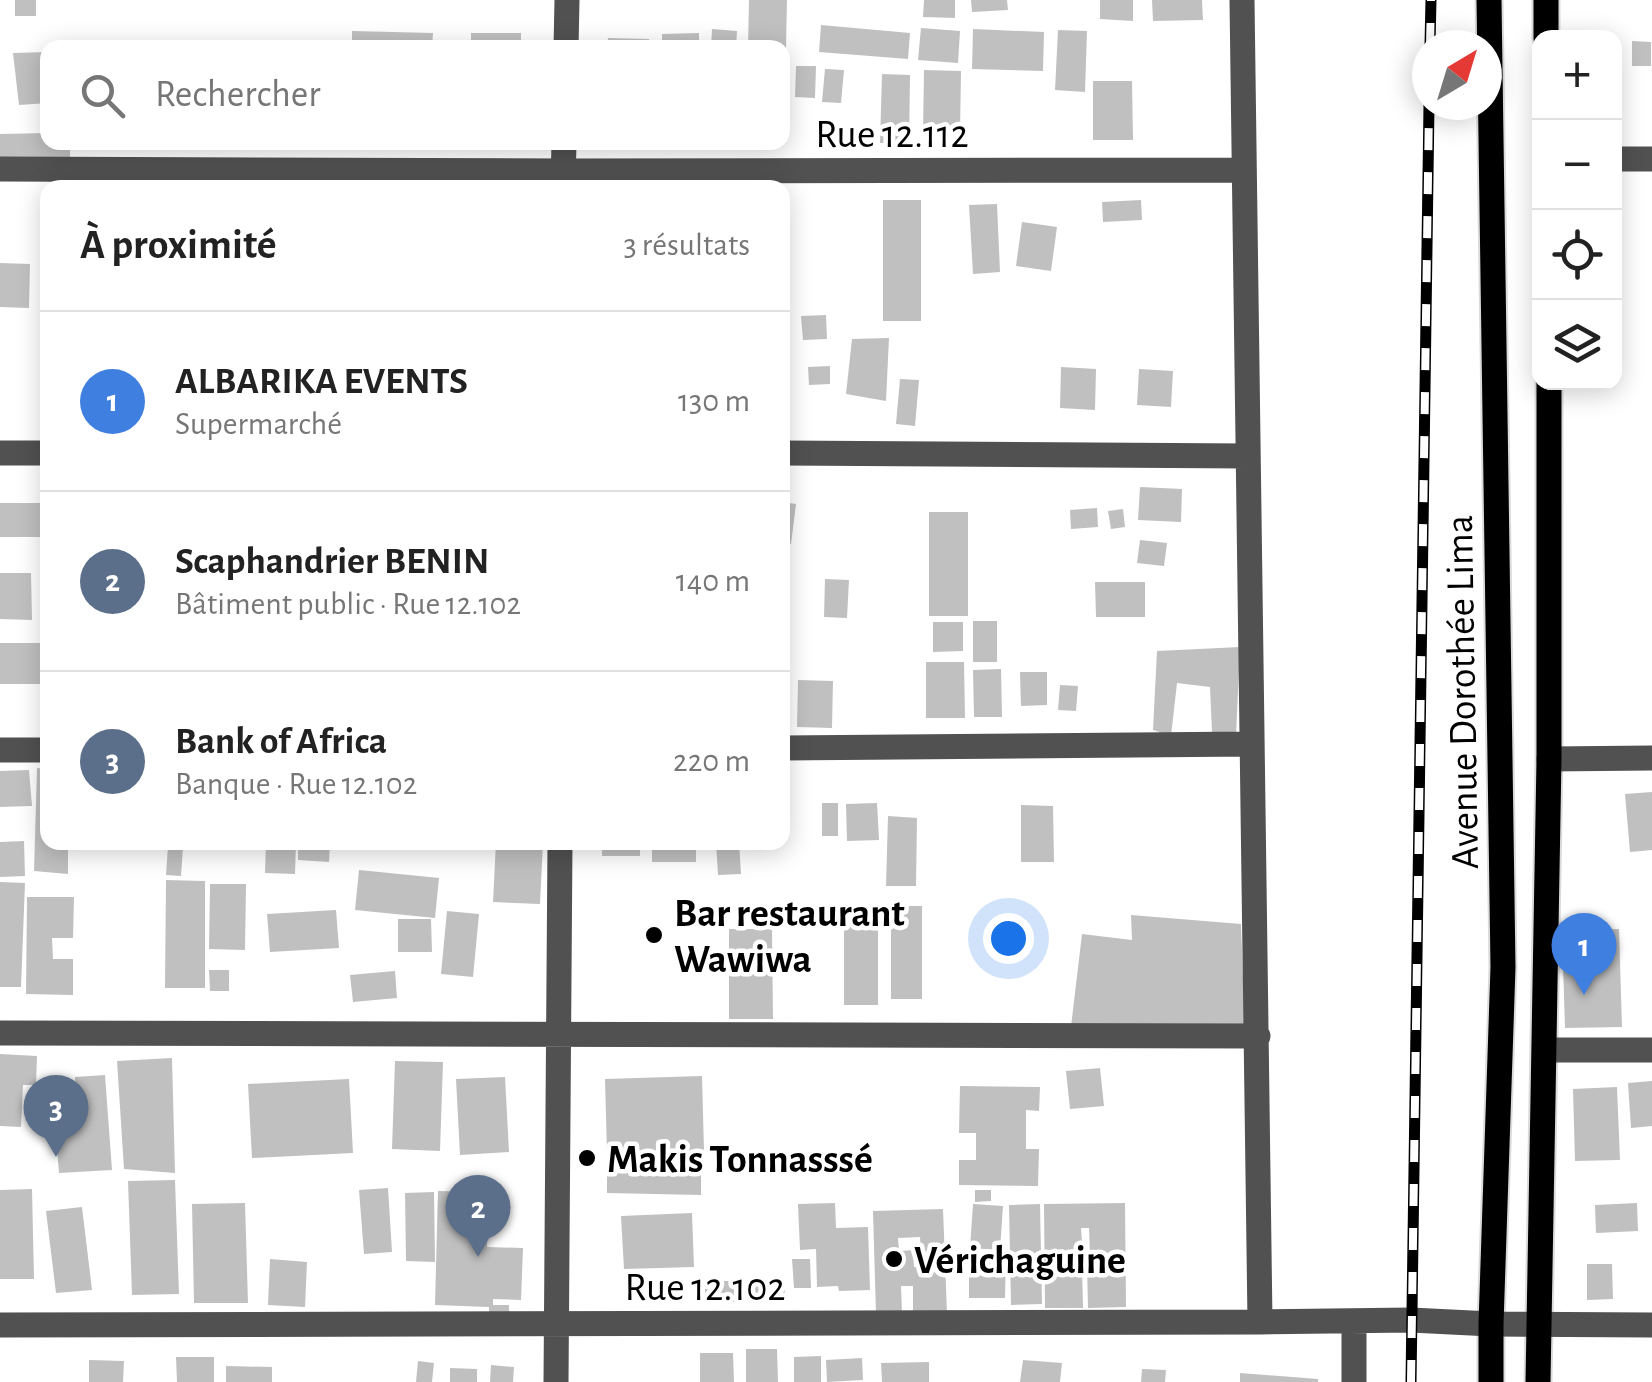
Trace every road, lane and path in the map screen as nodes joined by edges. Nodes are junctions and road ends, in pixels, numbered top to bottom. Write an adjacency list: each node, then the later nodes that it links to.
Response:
1 (567, 0): 6 (street)
2 (1242, 0): 11 (street)
3 (1488, 0): 33 (main road, Avenue Dorothée Lima)
4 (1546, 0): 5 (main road)
5 (1546, 30)
6 (566, 40)
7 (564, 150): 12 (street)
8 (1622, 158): 9 (street)
9 (1652, 159)
10 (0, 169): 12 (street, Rue 12.112)
11 (1244, 170): 12 (street, Rue 12.112); 17 (street)
12 (563, 180)
13 (1549, 390): 22 (main road, Avenue Dorothée Lima)
14 (790, 452): 17 (street)
15 (0, 453): 16 (street)
16 (40, 453)
17 (1248, 456): 18 (street)
18 (1252, 744): 19 (street); 27 (street)
19 (790, 748)
20 (0, 750): 21 (street)
21 (40, 750)
22 (1549, 758): 23 (street); 28 (main road, Avenue Dorothée Lima)
23 (1652, 758)
24 (560, 850): 26 (street)
25 (0, 1033): 26 (street)
26 (558, 1034): 27 (street); 32 (street)
27 (1258, 1036): 30 (street)
28 (1545, 1050): 29 (street); 34 (main road, Avenue Dorothée Lima)
29 (1652, 1050)
30 (1260, 1322): 31 (street, Rue 12.102); 32 (street, Rue 12.102)
31 (1354, 1322): 33 (street, Rue 12.102); 38 (street)
32 (556, 1324): 35 (street, Rue 12.102); 37 (street)
33 (1491, 1324): 34 (street, Rue 12.102); 39 (main road, Avenue Dorothée Lima)
34 (1537, 1324): 36 (street, Rue 12.102); 40 (main road, Avenue Dorothée Lima)
35 (0, 1325)
36 (1652, 1325)
37 (556, 1382)
38 (1354, 1382)
39 (1491, 1382)
40 (1538, 1382)

